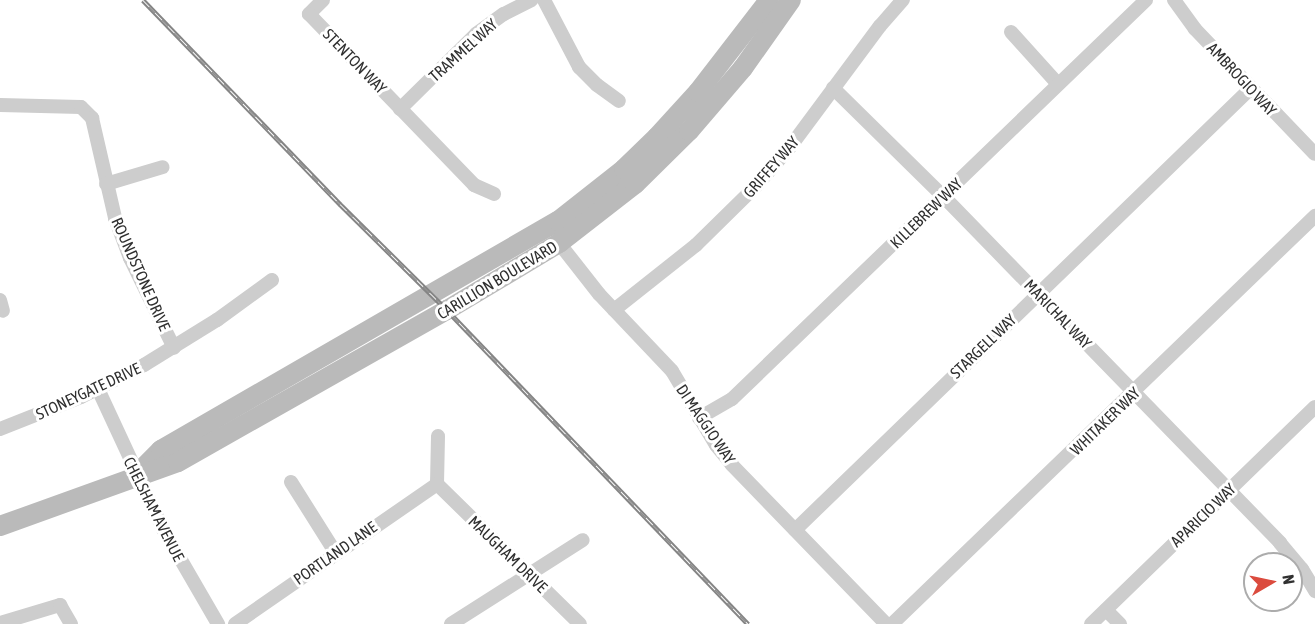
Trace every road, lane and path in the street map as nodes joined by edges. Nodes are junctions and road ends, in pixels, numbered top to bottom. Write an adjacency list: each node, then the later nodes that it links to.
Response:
1 (323, 0): 15 (street, STENTON WAY)
2 (532, 0): 15 (street, TRAMMEL WAY)
3 (544, 0): 13 (street)
4 (769, 0): 33 (street, CARILLION BOULEVARD)
5 (792, 0): 22 (street, CARILLION BOULEVARD)
6 (903, 0): 11 (street, GRIFFEY WAY)
7 (1146, 0): 10 (street, KILLEBREW WAY)
8 (1174, 0): 12 (street, AMBROGIO WAY)
9 (1011, 32): 10 (street)
10 (1058, 84): 20 (street, KILLEBREW WAY)
11 (833, 88): 20 (street, MARICHAL WAY); 25 (street, GRIFFEY WAY)
12 (1250, 88): 16 (street, AMBROGIO WAY); 24 (street, STARGELL WAY)
13 (619, 101)
14 (0, 105): 18 (street, ROUNDSTONE DRIVE)
15 (400, 109): 19 (street, STENTON WAY)
16 (1315, 154)
17 (163, 167): 18 (street)
18 (106, 184): 26 (street, ROUNDSTONE DRIVE)
19 (494, 194)
20 (943, 196): 24 (street, MARICHAL WAY); 30 (street, KILLEBREW WAY)
21 (1315, 216): 28 (street, WHITAKER WAY)
22 (559, 243): 25 (street, DI MAGGIO WAY); 33 (street, CARILLION BOULEVARD)
23 (272, 280): 26 (street, STONEYGATE DRIVE)
24 (1037, 293): 28 (street, MARICHAL WAY); 38 (street, STARGELL WAY)
25 (614, 310): 30 (street, DI MAGGIO WAY)
26 (174, 348): 27 (street, STONEYGATE DRIVE)
27 (98, 389): 31 (street, STONEYGATE DRIVE); 33 (street, CHELSHAM AVENUE)
28 (1134, 393): 36 (street, MARICHAL WAY); 51 (street, WHITAKER WAY)
29 (1315, 407): 36 (street, APARICIO WAY)
30 (699, 418): 38 (street, DI MAGGIO WAY)
31 (0, 429)
32 (438, 436): 35 (street)
33 (136, 475): 37 (street, CARILLION BOULEVARD); 46 (street, CHELSHAM AVENUE)
34 (291, 482): 40 (street)
35 (437, 484): 40 (street, PORTLAND LANE); 41 (street, MAUGHAM DRIVE)
36 (1229, 490): 42 (street, MARICHAL WAY); 43 (street, APARICIO WAY)
37 (0, 526)
38 (795, 530): 50 (street, DI MAGGIO WAY)
39 (583, 540): 41 (street)
40 (335, 552): 47 (street, PORTLAND LANE)
41 (529, 576): 48 (street); 49 (street, MAUGHAM DRIVE)
42 (1315, 591)
43 (1106, 610): 52 (street, APARICIO WAY); 53 (street)
44 (0, 623): 45 (street)
45 (72, 624)
46 (218, 624)
47 (235, 624)
48 (451, 624)
49 (580, 624)
50 (886, 624)
51 (892, 624)
52 (1091, 624)
53 (1120, 624)

